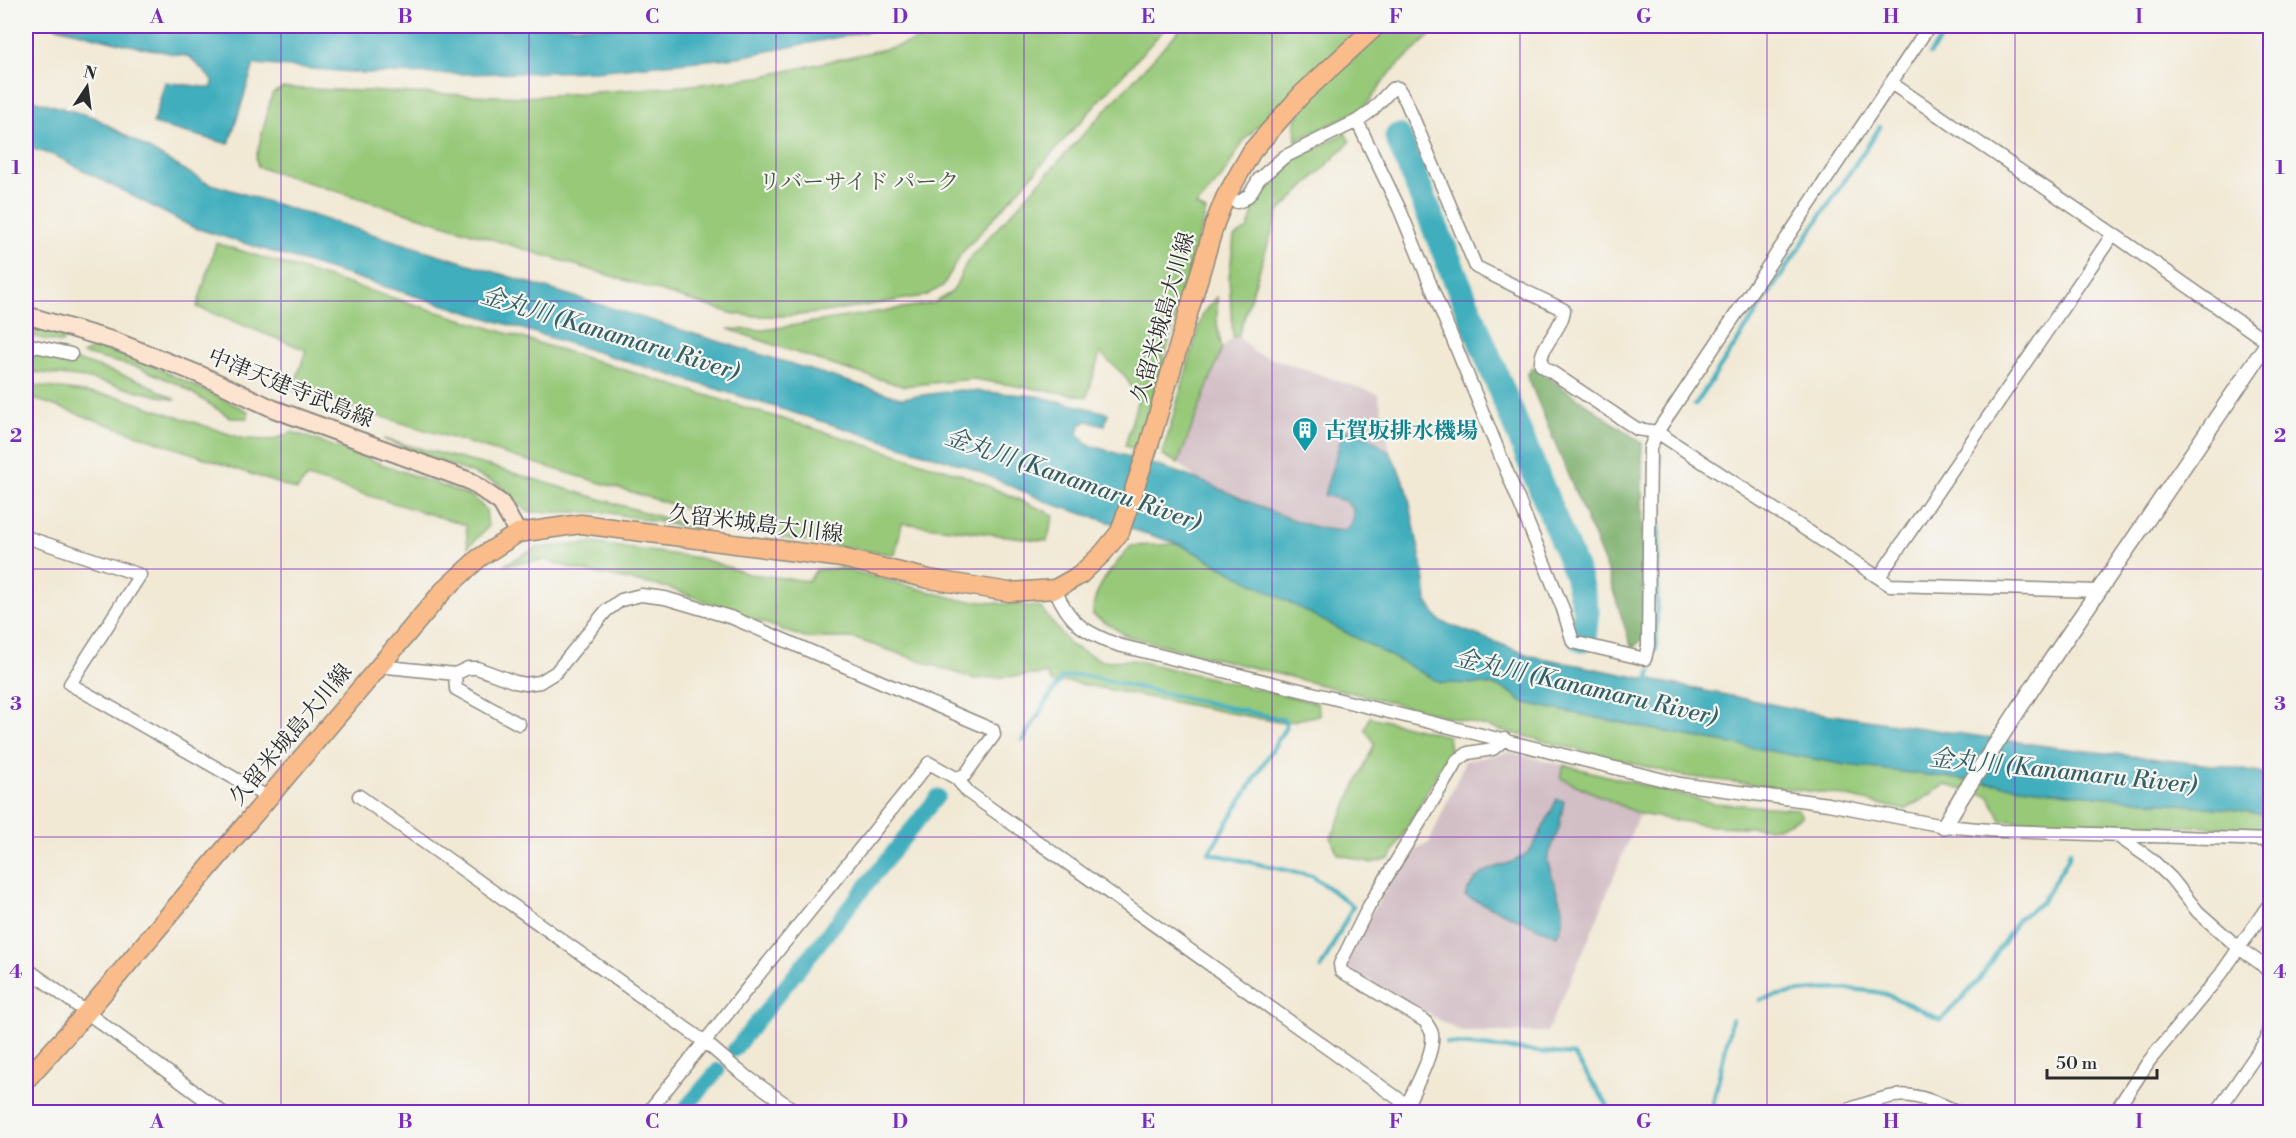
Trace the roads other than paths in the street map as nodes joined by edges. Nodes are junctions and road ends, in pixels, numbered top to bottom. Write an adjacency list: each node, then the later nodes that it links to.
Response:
1 (1376, 26): 5 (main road, 久留米城島大川線)
2 (1929, 26): 3 (street)
3 (1891, 83): 6 (street); 11 (street)
4 (1357, 121): 5 (street); 11 (street); 11 (street)
5 (1225, 198): 15 (main road, 久留米城島大川線)
6 (2113, 234): 8 (street); 14 (street)
7 (26, 315): 12 (main road, 中津天建寺武島線)
8 (2270, 342): 16 (street)
9 (26, 344): 10 (street)
10 (70, 354)
11 (1657, 432): 14 (street)
12 (518, 533): 15 (main road, 久留米城島大川線); 17 (main road, 久留米城島大川線)
13 (26, 537): 23 (street)
14 (1879, 577): 16 (street)
15 (1055, 589): 20 (street)
16 (2099, 591): 24 (street)
17 (378, 666): 18 (street); 23 (main road, 久留米城島大川線)
18 (455, 674): 19 (street); 21 (street)
19 (519, 724)
20 (1506, 740): 24 (street); 36 (street)
21 (956, 778): 34 (street); 36 (street)
22 (359, 796): 34 (street)
23 (269, 798): 31 (main road, 久留米城島大川線)
24 (1944, 826): 25 (street)
25 (2120, 837): 26 (street); 28 (street)
26 (2271, 840)
27 (2271, 903): 28 (street)
28 (2239, 948): 30 (street); 42 (street)
29 (26, 968): 31 (street)
30 (2271, 977)
31 (87, 1012): 35 (main road, 久留米城島大川線); 37 (street)
32 (2271, 1020): 33 (street)
33 (2269, 1039): 43 (street)
34 (705, 1042): 38 (street); 39 (street)
35 (26, 1080)
36 (1409, 1110)
37 (222, 1113)
38 (648, 1113)
39 (796, 1113)
40 (1841, 1113): 41 (street)
41 (1958, 1113)
42 (2115, 1113)
43 (2217, 1113)

